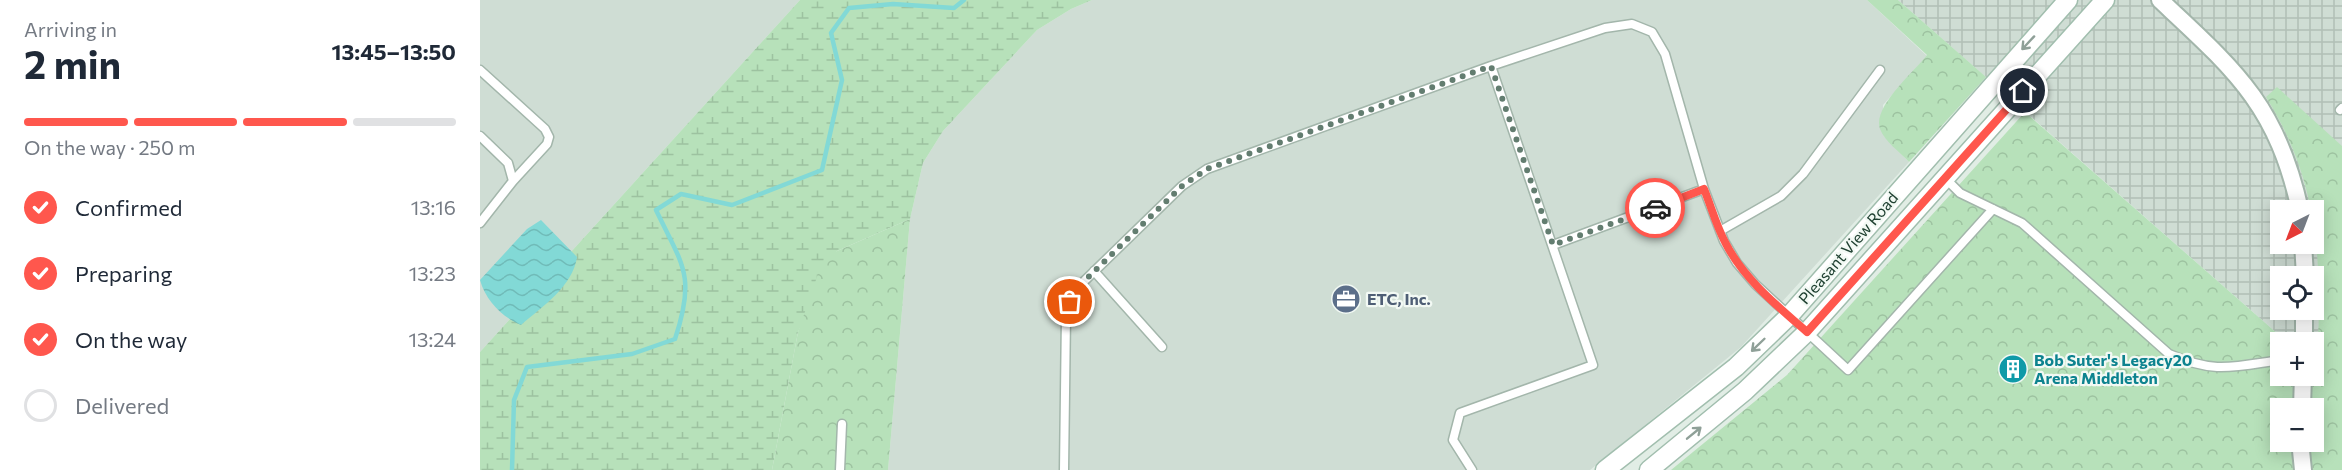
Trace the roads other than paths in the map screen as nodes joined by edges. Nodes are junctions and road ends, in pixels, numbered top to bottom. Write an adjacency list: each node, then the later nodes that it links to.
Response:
1 (2068, 0): 17 (street, Pleasant View Road, one-way to 17)
2 (2105, 0): 8 (street, Pleasant View Road)
3 (2160, 0): 11 (street)
4 (1491, 66): 10 (lane); 15 (lane); 16 (lane)
5 (480, 70): 9 (lane)
6 (1880, 70): 14 (lane)
7 (480, 136): 9 (lane)
8 (1945, 178): 12 (lane); 18 (street, Pleasant View Road)
9 (513, 181): 13 (lane)
10 (1704, 189): 14 (lane); 15 (lane)
11 (2298, 200)
12 (1993, 209): 18 (lane); 20 (lane)
13 (480, 223)
14 (1720, 231): 17 (lane)
15 (1553, 245): 25 (lane)
16 (1095, 271): 19 (lane); 24 (lane)
17 (1789, 316): 18 (lane); 26 (street, Pleasant View Road, one-way to 26)
18 (1807, 332): 27 (street, Pleasant View Road, one-way to 18)
19 (1162, 347)
20 (2270, 361)
21 (842, 424): 23 (lane)
22 (2301, 452): 28 (street)
23 (840, 470)
24 (1064, 470)
25 (1472, 470)
26 (1605, 470)
27 (1649, 470)
28 (2303, 470)

